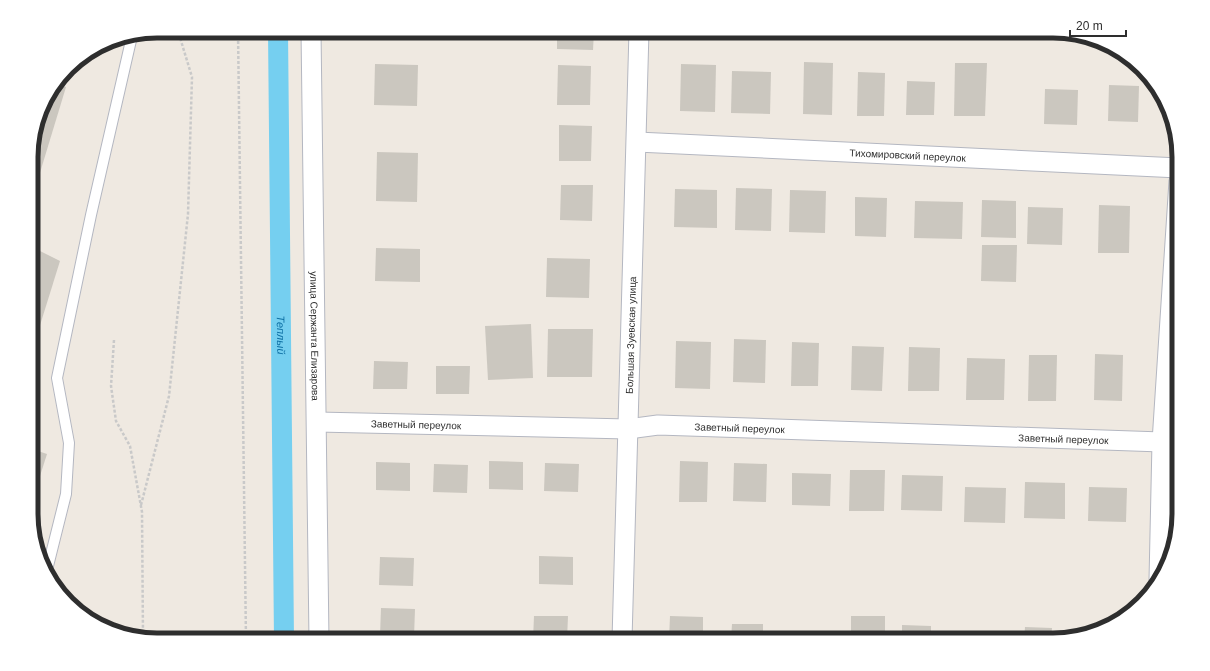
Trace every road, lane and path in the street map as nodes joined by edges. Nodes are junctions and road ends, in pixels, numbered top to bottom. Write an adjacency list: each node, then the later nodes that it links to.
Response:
1 (180, 38): 13 (path)
2 (238, 38): 17 (path)
3 (311, 38): 10 (street, улица Сержанта Елизарова)
4 (639, 38): 6 (street, Большая Зуевская улица)
5 (131, 41): 14 (lane)
6 (637, 142): 7 (street, Тихомировский переулок); 11 (street, Большая Зуевская улица)
7 (1172, 168)
8 (1172, 288): 12 (street)
9 (114, 340): 13 (path)
10 (317, 422): 11 (street, Заветный переулок); 18 (street, улица Сержанта Елизарова)
11 (628, 429): 12 (street, Заветный переулок); 19 (street, Большая Зуевская улица)
12 (1162, 442): 15 (street)
13 (141, 505): 16 (path)
14 (49, 563)
15 (1159, 568)
16 (143, 632)
17 (246, 633)
18 (319, 633)
19 (622, 633)

